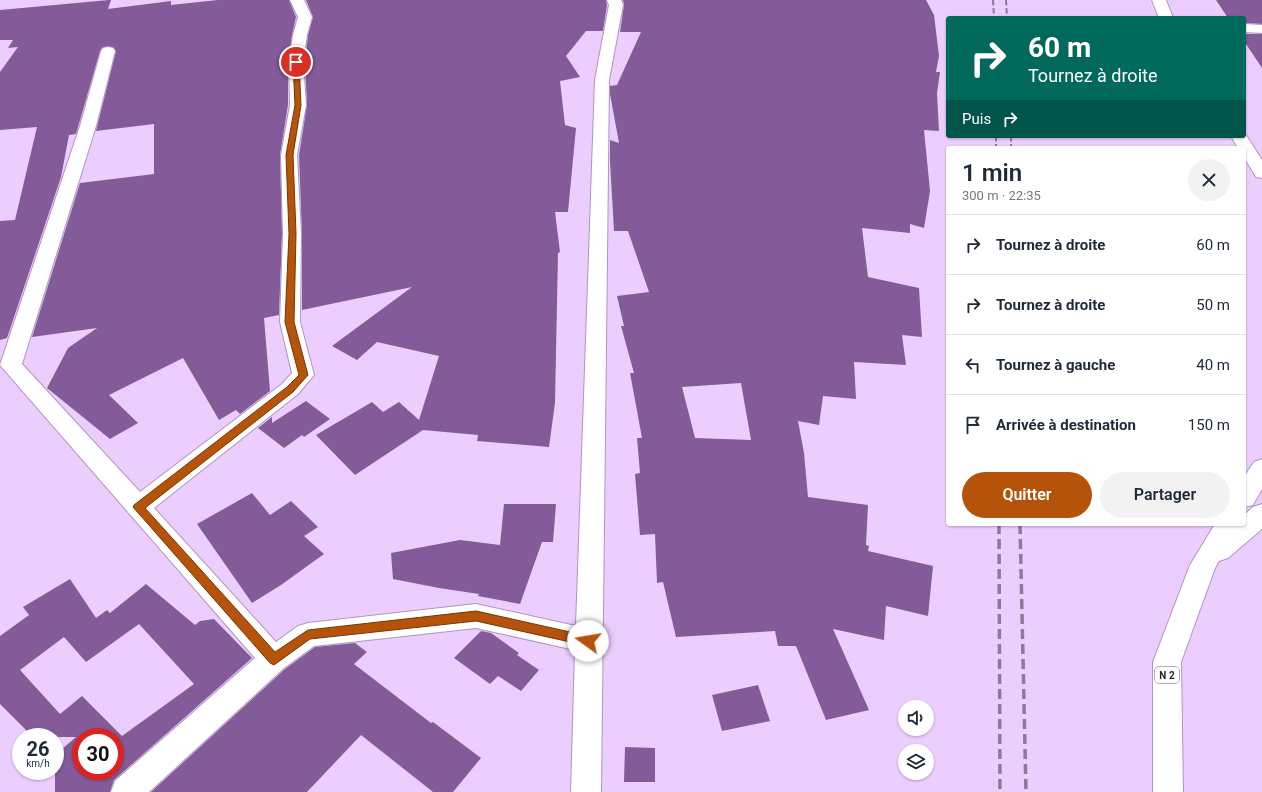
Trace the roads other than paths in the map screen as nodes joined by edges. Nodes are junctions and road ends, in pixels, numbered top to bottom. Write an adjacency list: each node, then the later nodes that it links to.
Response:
1 (297, 0): 12 (street)
2 (614, 0): 16 (street)
3 (1159, 0): 4 (street)
4 (1165, 16)
5 (1246, 28): 6 (street)
6 (1262, 29)
7 (108, 51): 12 (street)
8 (1246, 147): 9 (street)
9 (1262, 173)
10 (1262, 468): 11 (street)
11 (1246, 495)
12 (138, 507): 17 (street)
13 (1262, 514): 15 (street, N 2)
14 (1227, 526): 15 (street)
15 (1203, 565): 20 (street, N 2)
16 (588, 641): 17 (street); 19 (street)
17 (274, 659): 18 (street)
18 (126, 792)
19 (586, 792)
20 (1168, 792)

